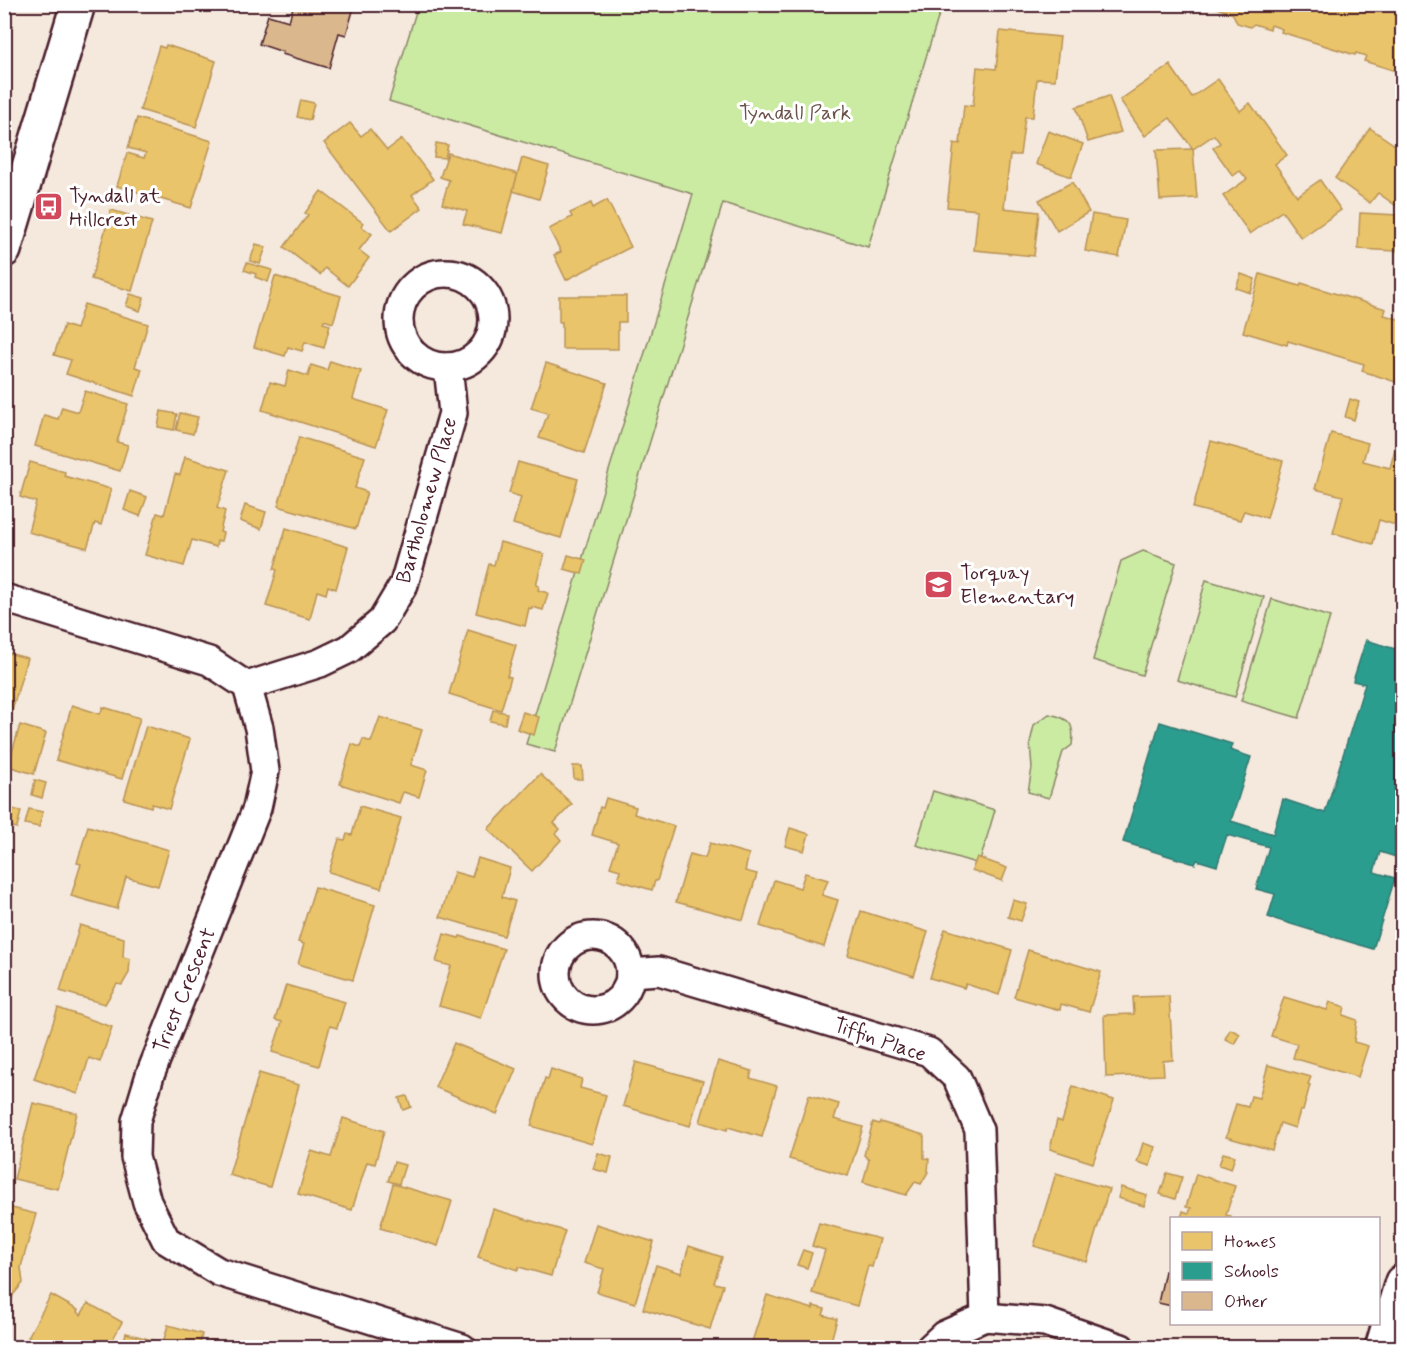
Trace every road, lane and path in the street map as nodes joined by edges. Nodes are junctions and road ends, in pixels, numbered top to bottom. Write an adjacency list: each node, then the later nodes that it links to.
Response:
1 (73, 6): 2 (street)
2 (4, 250)
3 (448, 367): 5 (street, Bartholomew Place)
4 (4, 598): 5 (street)
5 (248, 686): 9 (street, Triest Crescent)
6 (630, 973): 8 (street, Tiffin Place)
7 (1402, 1282): 12 (street)
8 (985, 1317): 10 (street); 11 (street)
9 (462, 1347)
10 (930, 1347)
11 (1121, 1347)
12 (1382, 1347)

